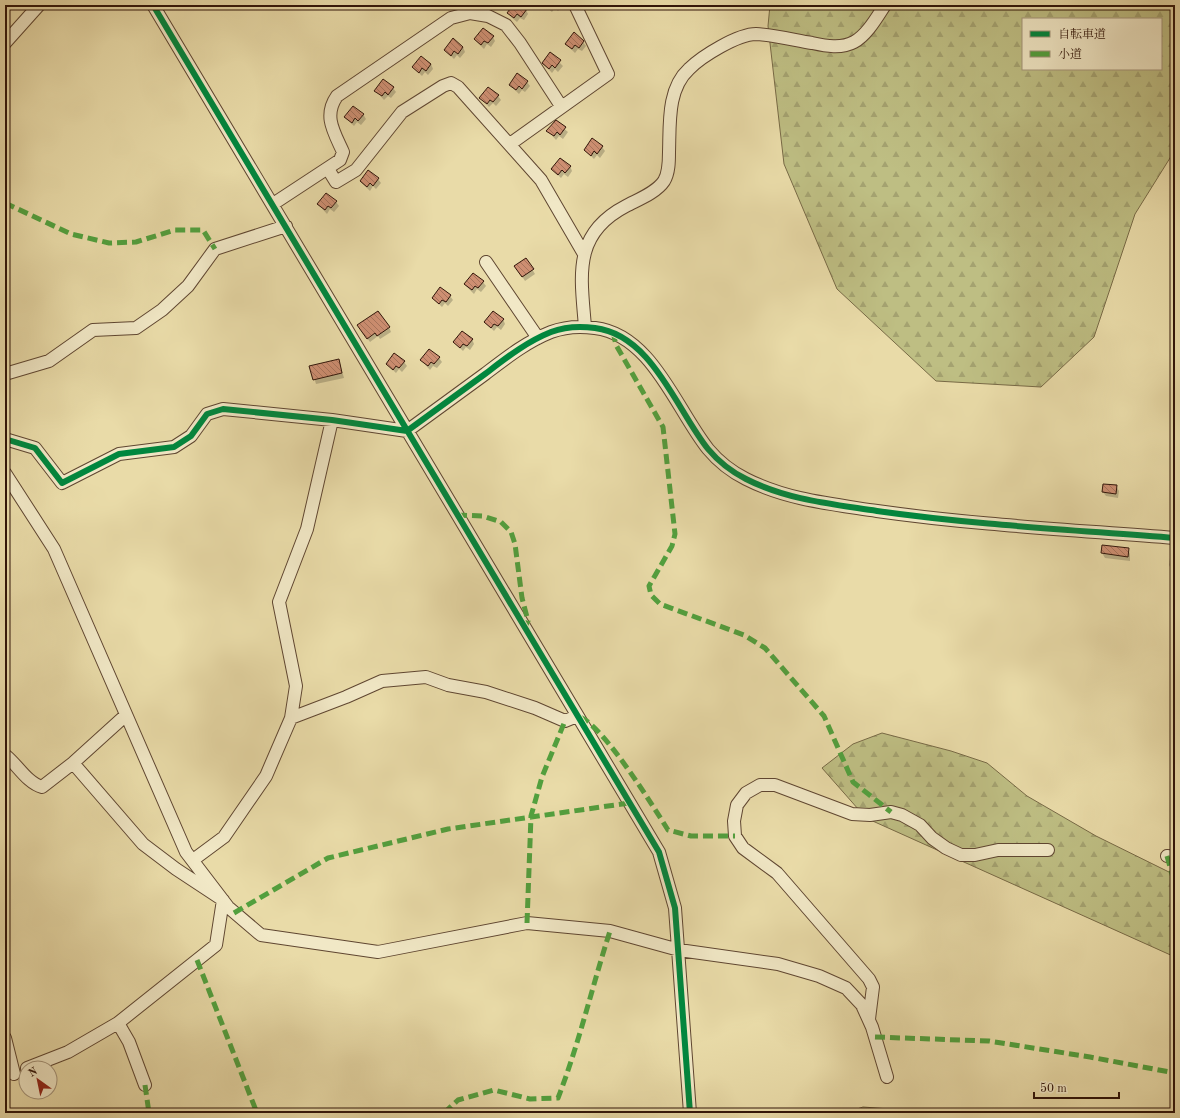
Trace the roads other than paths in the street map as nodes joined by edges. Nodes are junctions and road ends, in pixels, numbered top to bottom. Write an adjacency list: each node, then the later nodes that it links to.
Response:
1 (39, 5): 5 (street)
2 (153, 5): 9 (street)
3 (575, 5): 6 (street)
4 (885, 5): 11 (street)
5 (5, 43)
6 (561, 106): 7 (street); 8 (street)
7 (510, 144): 8 (street); 11 (street)
8 (328, 169): 9 (street)
9 (273, 204): 10 (street)
10 (286, 226): 15 (street); 17 (street)
11 (584, 254): 13 (street)
12 (486, 262): 14 (street)
13 (585, 327): 14 (street); 20 (street)
14 (538, 338): 17 (street)
15 (5, 374)
16 (332, 420): 17 (street); 18 (street); 23 (street)
17 (407, 431): 22 (street)
18 (5, 439)
19 (6, 478): 21 (street)
20 (1175, 538)
21 (126, 715): 25 (street); 27 (street)
22 (577, 716): 23 (street); 29 (street)
23 (291, 718): 27 (street)
24 (5, 755): 25 (street)
25 (72, 762): 28 (street)
26 (1048, 850): 30 (street)
27 (193, 860): 28 (street)
28 (223, 900): 29 (street); 31 (street)
29 (679, 950): 30 (street); 38 (street)
30 (869, 1020): 35 (street)
31 (118, 1023): 33 (street); 37 (street)
32 (5, 1038): 36 (street)
33 (48, 1060)
34 (18, 1073): 36 (street)
35 (887, 1077)
36 (9, 1078)
37 (145, 1085)
38 (690, 1113)

